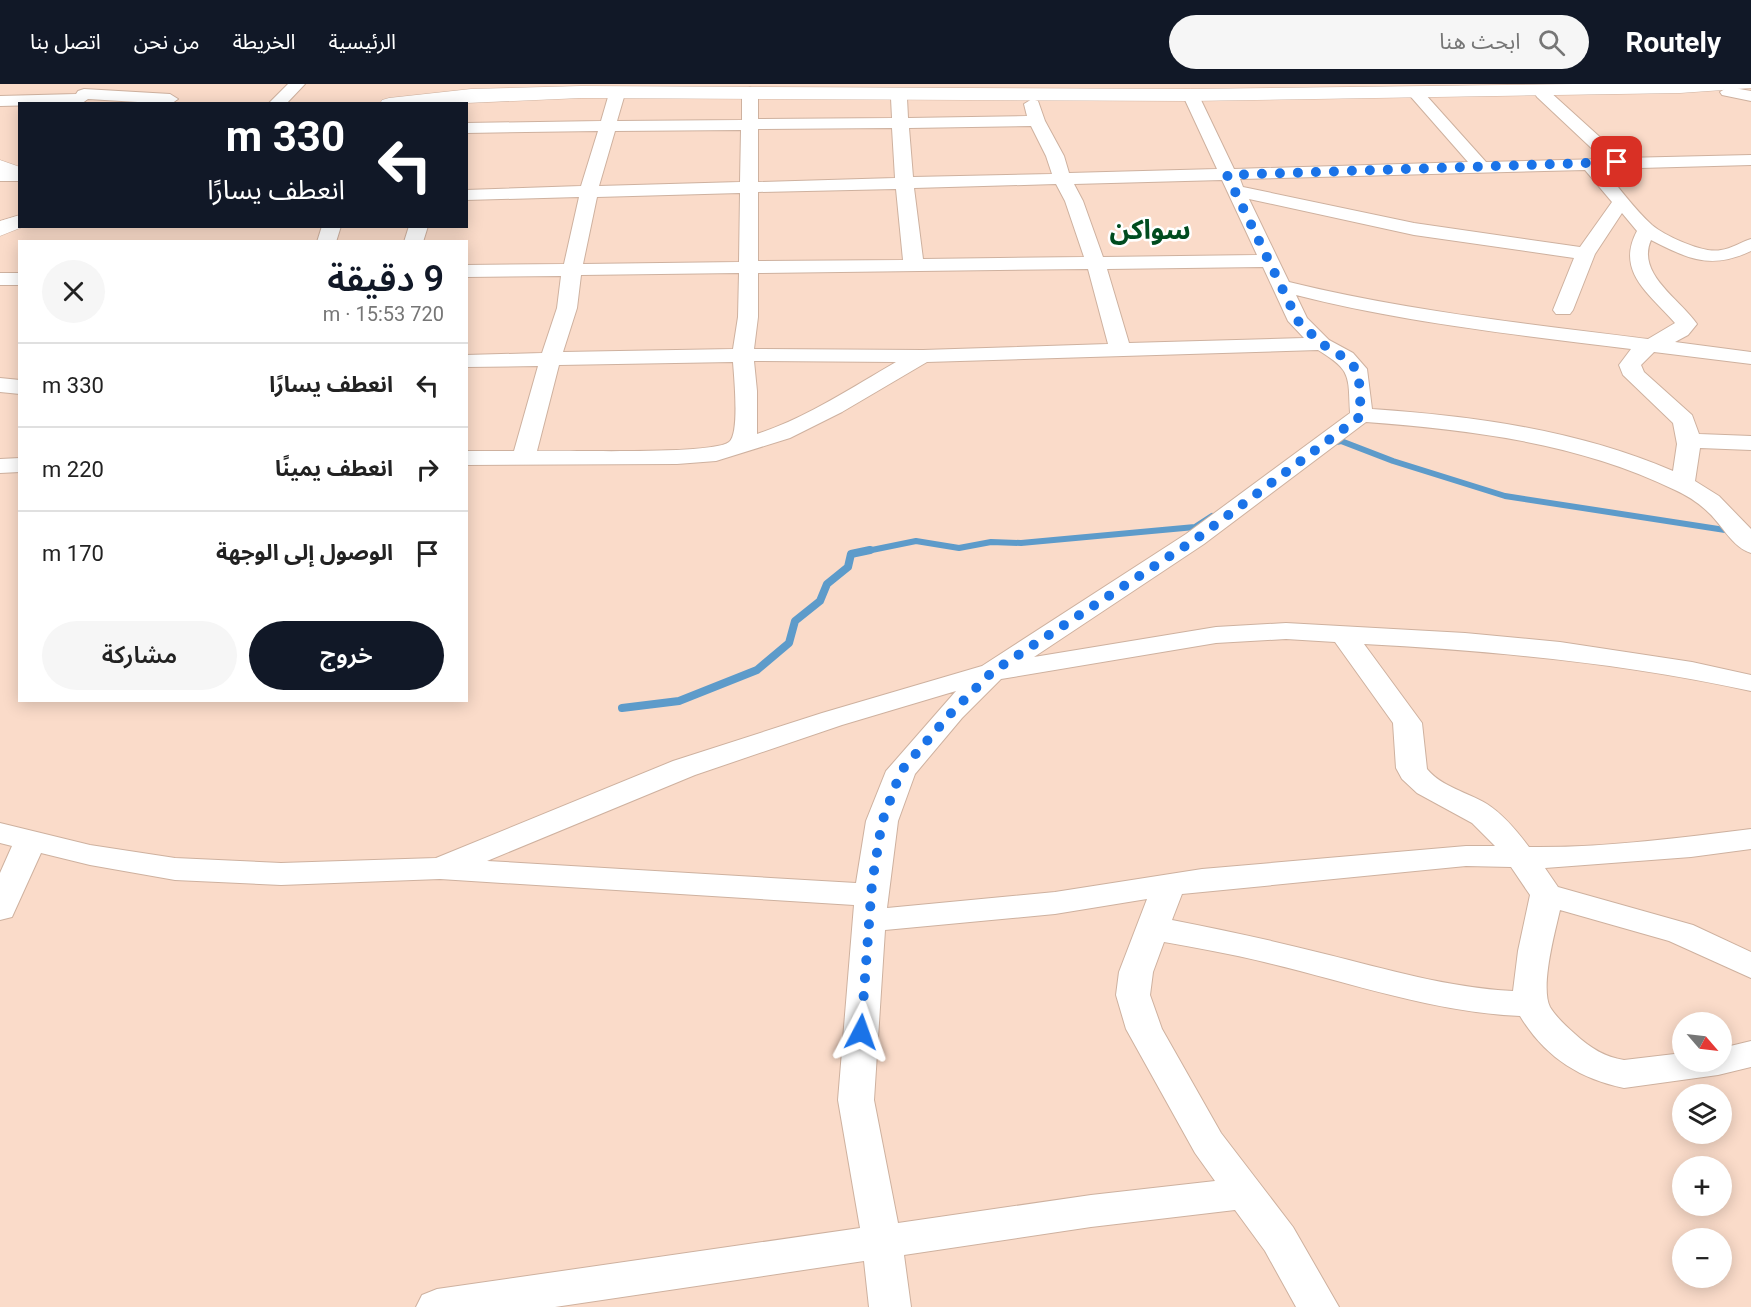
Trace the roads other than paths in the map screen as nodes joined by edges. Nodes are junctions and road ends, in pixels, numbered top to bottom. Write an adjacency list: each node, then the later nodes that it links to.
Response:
1 (297, 84): 19 (street)
2 (1647, 86): 3 (main road); 6 (main road)
3 (1737, 88): 6 (main road); 10 (main road); 15 (street)
4 (502, 89): 7 (main road); 20 (main road)
5 (994, 89): 11 (main road); 12 (main road)
6 (1534, 89): 9 (main road); 28 (street)
7 (609, 91): 8 (main road); 21 (main road); 25 (street)
8 (696, 91): 14 (main road)
9 (1413, 91): 12 (main road); 30 (street)
10 (1751, 91)
11 (897, 92): 14 (main road); 17 (main road); 23 (street)
12 (1189, 93): 17 (main road); 33 (street)
13 (83, 95): 16 (street); 18 (street)
14 (750, 95): 24 (street)
15 (1751, 96)
16 (171, 98)
17 (1031, 99): 22 (street)
18 (0, 101)
19 (278, 102)
20 (404, 102)
21 (463, 102)
22 (1037, 121): 23 (street); 31 (street)
23 (902, 123): 24 (street); 32 (street)
24 (749, 126): 25 (street); 34 (street)
25 (607, 127): 26 (street); 35 (street)
26 (468, 128)
27 (1751, 160): 28 (street)
28 (1617, 162): 29 (street)
29 (1588, 163): 30 (street); 37 (street)
30 (1481, 166): 33 (street)
31 (1062, 179): 32 (street); 33 (street); 46 (street)
32 (904, 183): 34 (street); 47 (street)
33 (1231, 183): 44 (street); 45 (street)
34 (750, 188): 35 (street); 48 (street)
35 (589, 191): 36 (street); 49 (street)
36 (468, 195)
37 (1621, 202): 42 (street); 44 (street)
38 (18, 212): 39 (main road)
39 (0, 219)
40 (18, 222): 41 (main road)
41 (0, 229)
42 (1647, 230): 43 (street); 56 (street)
43 (1751, 245)
44 (1585, 254): 54 (street)
45 (1270, 261): 46 (street); 53 (street)
46 (1096, 264): 47 (street); 57 (street)
47 (914, 267): 48 (street)
48 (748, 269): 49 (street); 58 (street)
49 (572, 270): 50 (street); 62 (street)
50 (468, 271)
51 (0, 279): 52 (street)
52 (18, 279)
53 (1282, 286): 55 (street); 56 (street)
54 (1563, 310)
55 (1322, 344): 57 (street); 65 (street)
56 (1648, 346): 60 (street); 66 (street)
57 (1120, 349): 59 (street)
58 (743, 355): 59 (street); 62 (street); 68 (street)
59 (923, 356): 68 (street)
60 (1751, 358)
61 (468, 361): 62 (street)
62 (549, 361): 69 (street)
63 (0, 385): 64 (street)
64 (18, 387)
65 (1361, 416): 73 (street); 76 (street)
66 (1688, 440): 67 (street); 73 (street)
67 (1751, 443)
68 (738, 446): 69 (street)
69 (524, 457): 70 (street)
70 (468, 458)
71 (18, 465): 72 (street)
72 (0, 466)
73 (1683, 484): 74 (street)
74 (1751, 545)
75 (1343, 634): 76 (street); 77 (street); 81 (street)
76 (992, 672): 82 (street); 85 (street)
77 (1751, 683)
78 (0, 832): 80 (street)
79 (1751, 839): 81 (street)
80 (31, 840): 82 (street); 86 (street)
81 (1520, 857): 83 (street); 84 (street)
82 (440, 868): 85 (street)
83 (1168, 886): 85 (street); 87 (street)
84 (1546, 895): 88 (street); 89 (street)
85 (870, 907): 92 (street)
86 (0, 909)
87 (1153, 928): 89 (street); 91 (street)
88 (1751, 966)
89 (1532, 1004): 90 (street)
90 (1736, 1062)
91 (1246, 1193): 92 (street); 95 (street)
92 (882, 1242): 93 (street); 94 (street)
93 (437, 1307)
94 (890, 1307)
95 (1318, 1307)

